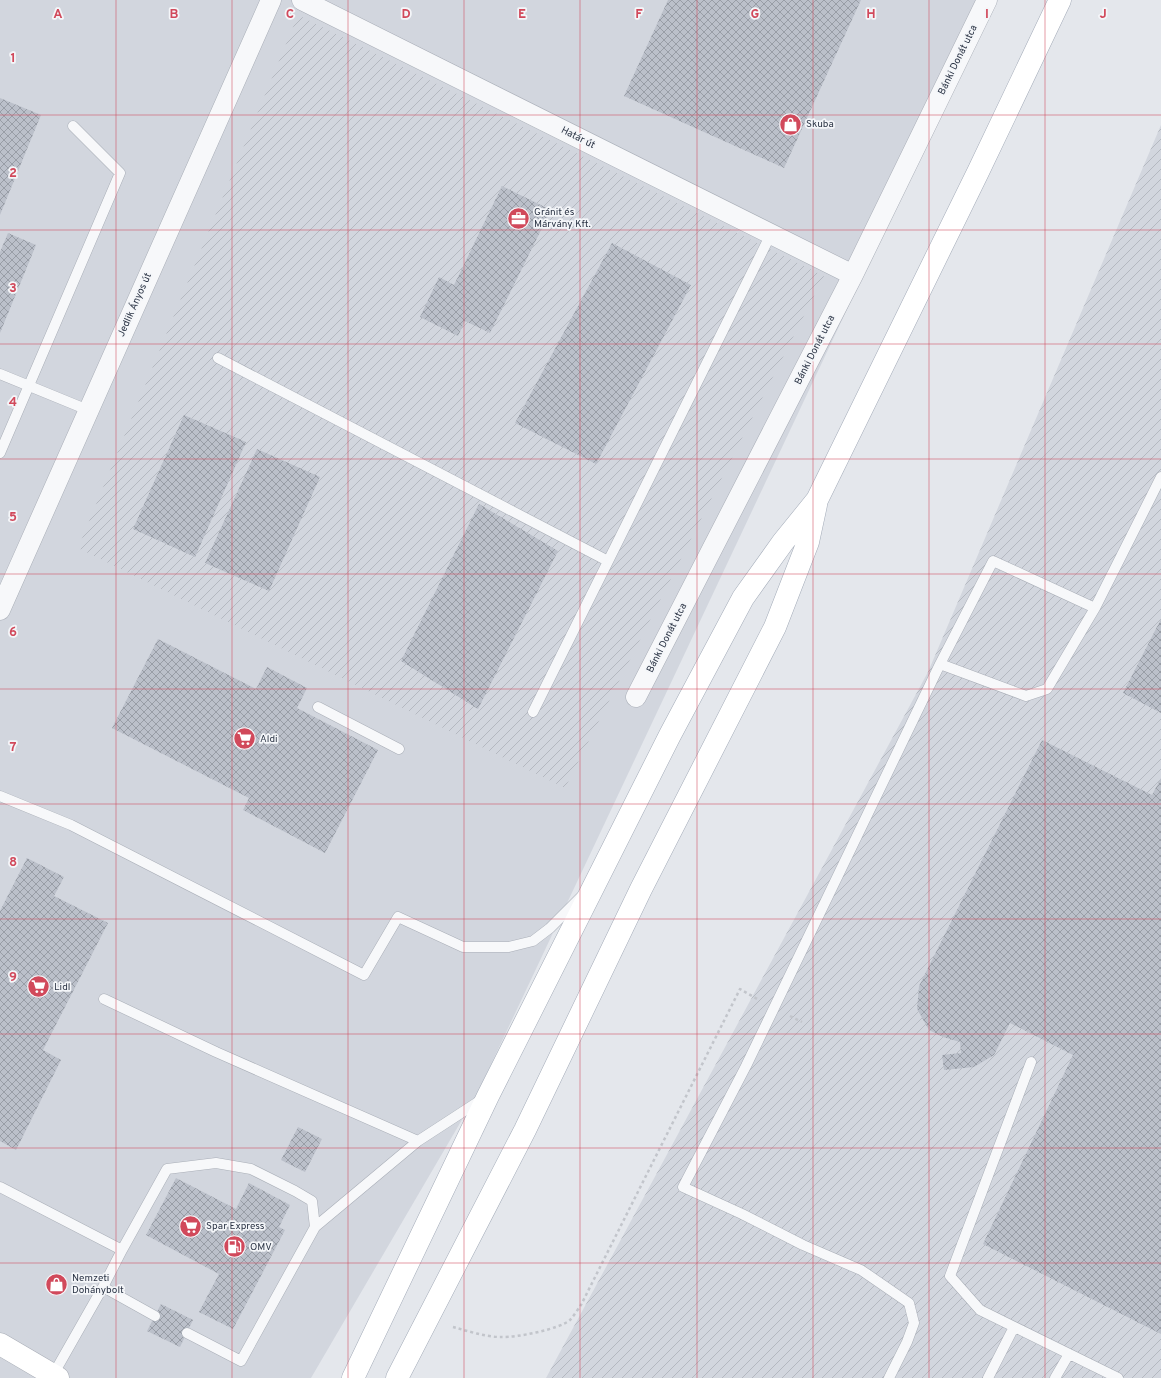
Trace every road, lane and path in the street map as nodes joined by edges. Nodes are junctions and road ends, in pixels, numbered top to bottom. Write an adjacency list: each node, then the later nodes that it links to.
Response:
1 (271, 0): 11 (street, Jedlik Ányos út)
2 (302, 0): 6 (street, Határ út)
3 (987, 0): 7 (street, Bánki Donát utca)
4 (1060, 0): 14 (main road)
5 (73, 126): 10 (lane)
6 (771, 234): 7 (street, Határ út); 15 (lane)
7 (853, 275): 19 (street, Bánki Donát utca)
8 (218, 358): 15 (lane)
9 (0, 374): 10 (lane)
10 (28, 385): 11 (lane); 12 (lane)
11 (88, 410): 17 (street, Jedlik Ányos út)
12 (0, 453)
13 (1161, 476): 16 (lane)
14 (817, 500): 24 (main road); 43 (main road)
15 (608, 561): 21 (lane)
16 (1095, 608): 18 (lane); 18 (lane)
17 (0, 610)
18 (940, 664): 26 (lane)
19 (636, 697)
20 (318, 707): 22 (lane)
21 (533, 712)
22 (399, 749)
23 (0, 796): 24 (lane)
24 (596, 880): 29 (main road)
25 (104, 999): 30 (lane)
26 (774, 1008): 27 (path); 36 (path); 44 (lane)
27 (802, 1022)
28 (1030, 1062): 37 (lane)
29 (488, 1096): 30 (lane); 42 (main road)
30 (418, 1141): 32 (lane)
31 (0, 1187): 33 (lane)
32 (315, 1227): 33 (lane); 38 (lane)
33 (122, 1250): 34 (lane)
34 (103, 1287): 35 (lane); 41 (lane)
35 (155, 1316)
36 (452, 1327)
37 (1014, 1327): 40 (lane); 45 (lane)
38 (187, 1333)
39 (0, 1344): 41 (main road)
40 (1069, 1354): 46 (lane); 47 (lane)
41 (56, 1376)
42 (353, 1378)
43 (396, 1378)
44 (889, 1378)
45 (988, 1378)
46 (1055, 1378)
47 (1118, 1378)

